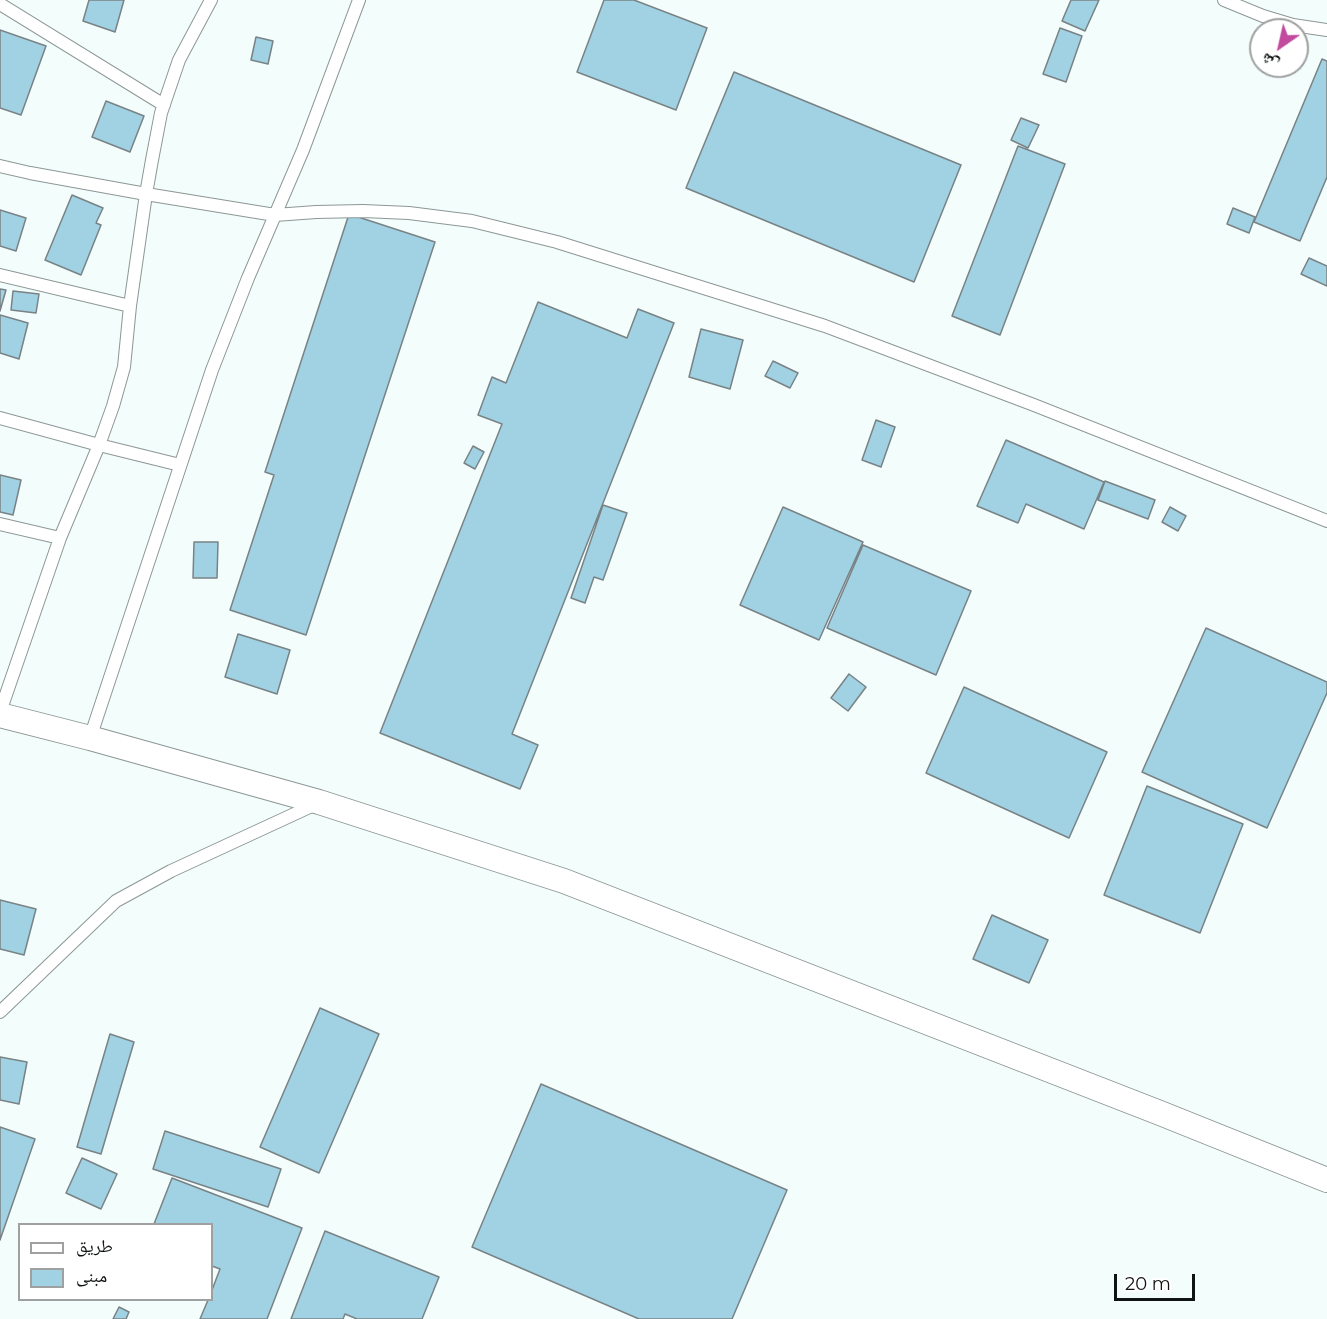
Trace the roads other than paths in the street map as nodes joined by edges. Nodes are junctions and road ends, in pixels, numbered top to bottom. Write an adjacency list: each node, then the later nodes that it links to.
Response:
1 (211, 0): 6 (lane)
2 (360, 0): 9 (lane)
3 (1224, 0): 5 (lane)
4 (0, 4): 6 (lane)
5 (1327, 30)
6 (164, 105): 8 (lane)
7 (0, 166): 8 (lane)
8 (146, 194): 9 (lane); 11 (lane)
9 (275, 215): 14 (lane); 15 (lane)
10 (0, 275): 11 (lane)
11 (130, 306): 13 (lane)
12 (0, 418): 13 (lane)
13 (99, 445): 14 (lane); 17 (lane)
14 (180, 465): 19 (lane)
15 (1327, 521)
16 (0, 524): 17 (lane)
17 (60, 538): 18 (lane)
18 (0, 713): 19 (street)
19 (90, 738): 20 (street)
20 (319, 802): 21 (lane); 22 (street)
21 (0, 1012)
22 (1327, 1180)

